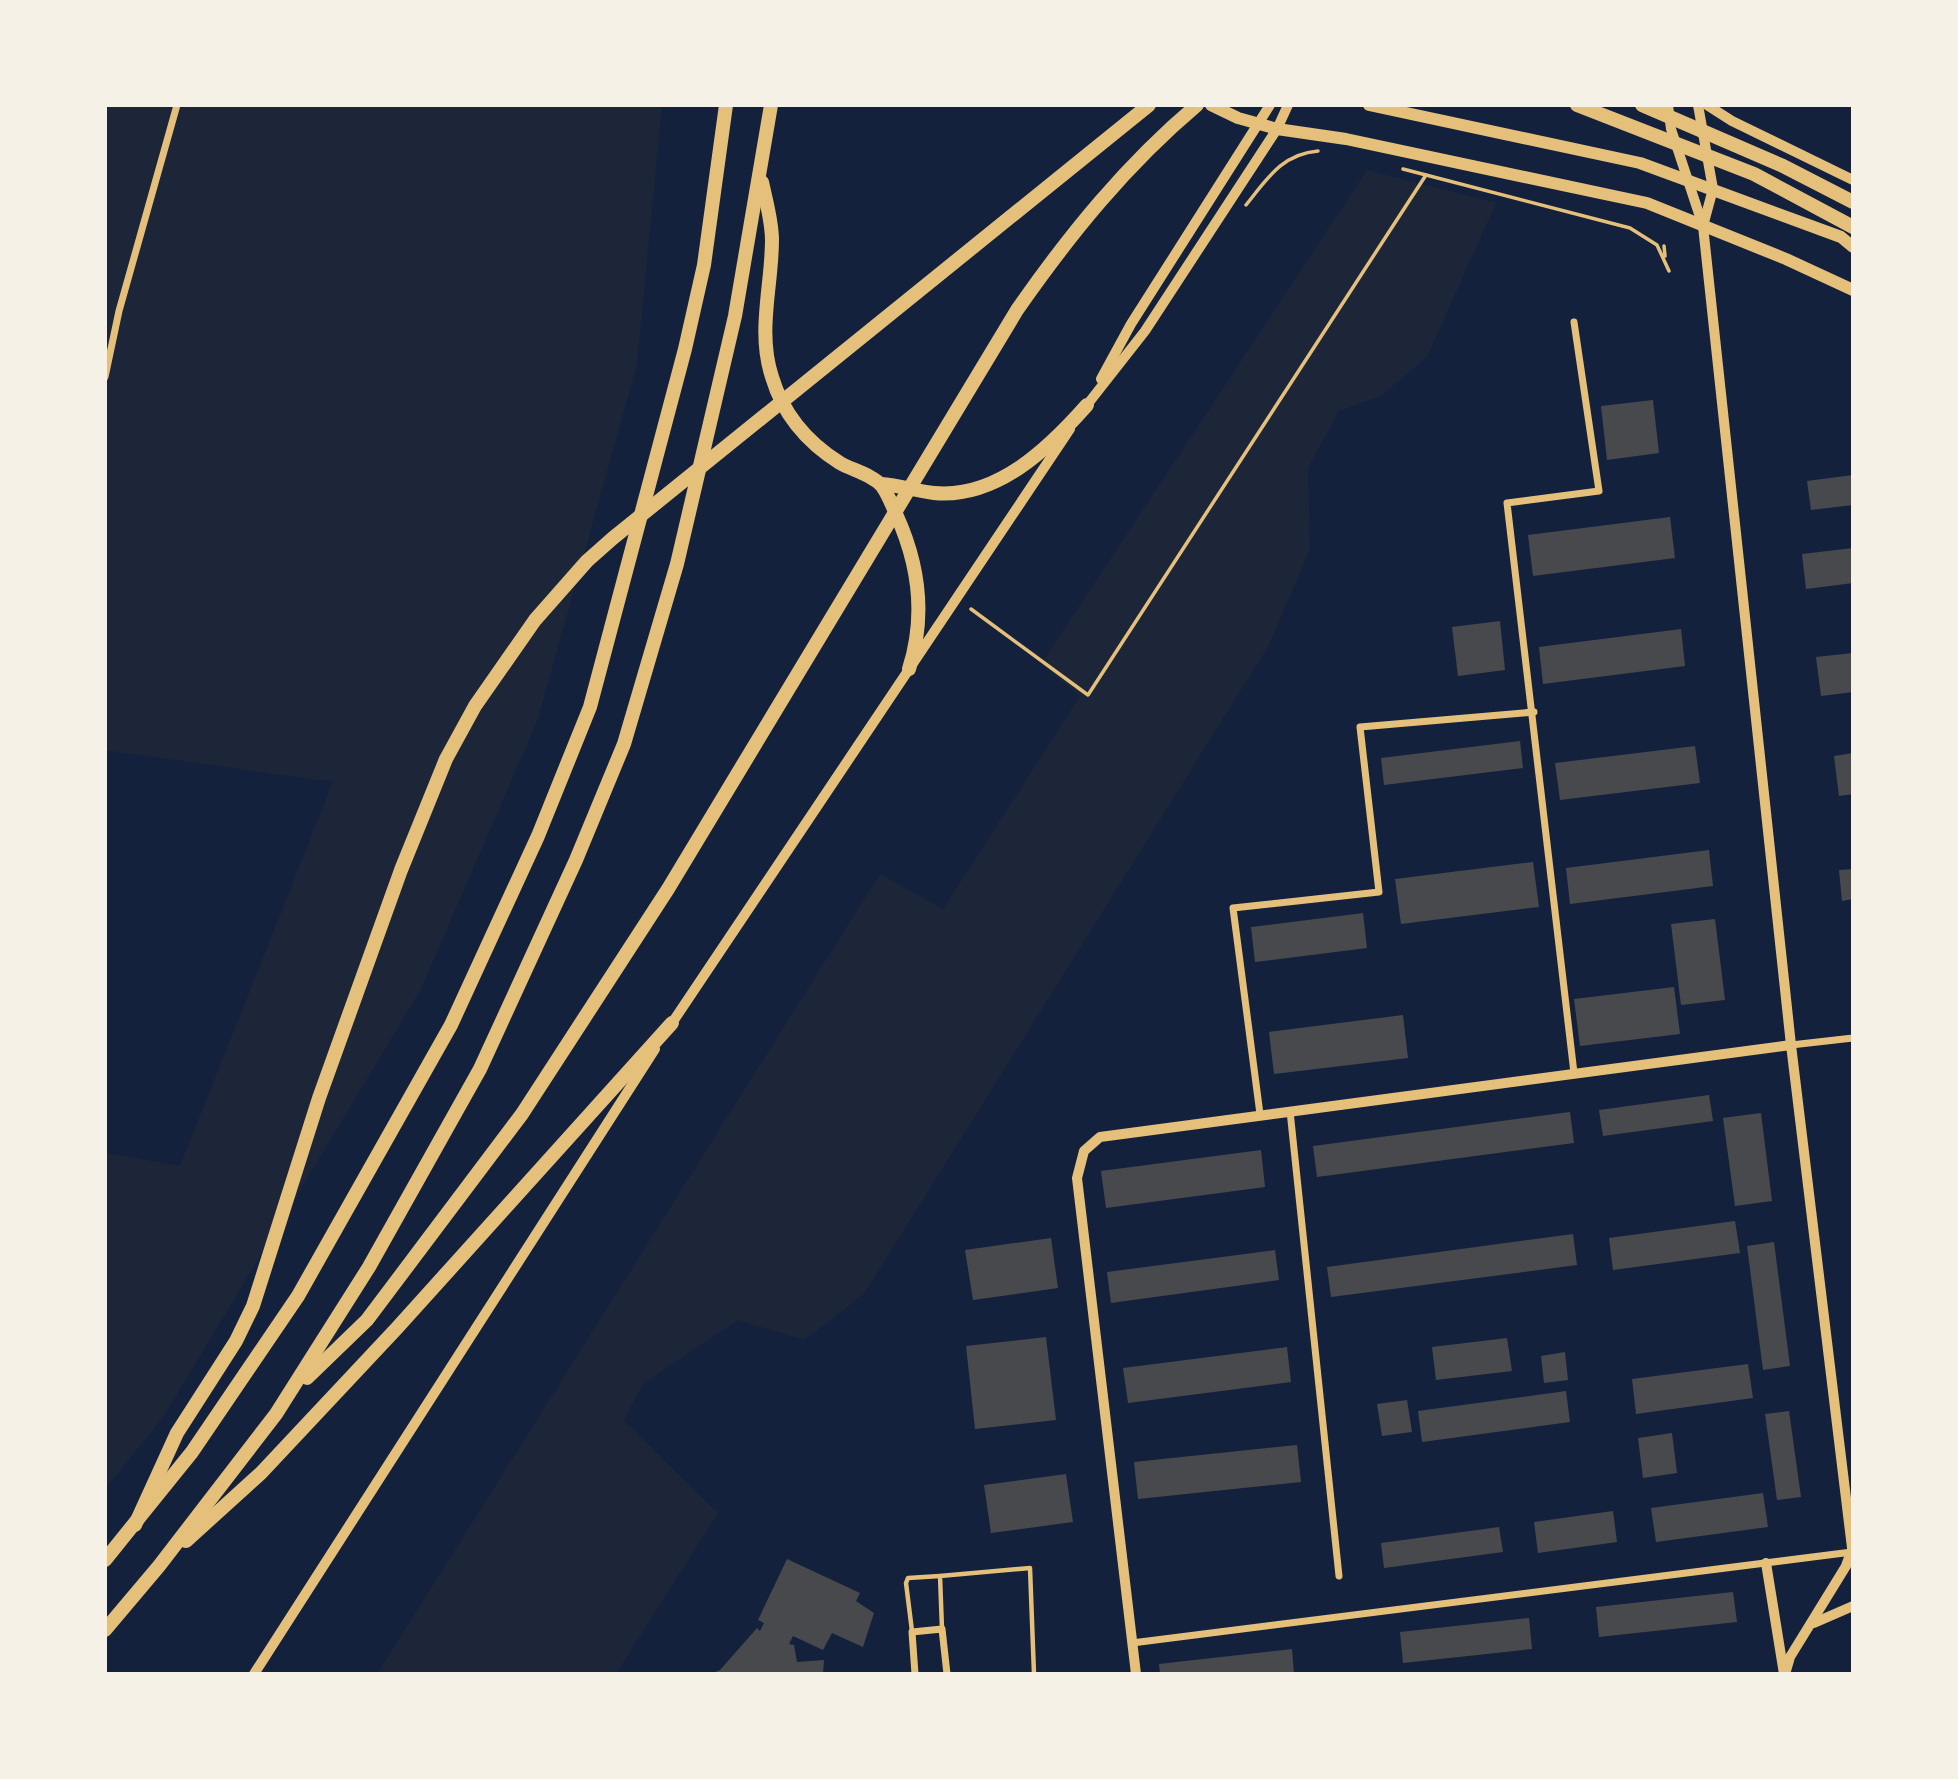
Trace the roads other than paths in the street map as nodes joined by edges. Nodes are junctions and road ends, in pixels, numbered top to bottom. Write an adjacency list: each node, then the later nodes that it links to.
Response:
1 (177, 105): 27 (street)
2 (726, 105): 39 (highway)
3 (771, 105): 17 (highway)
4 (1149, 105): 39 (highway)
5 (1197, 105): 38 (highway)
6 (1211, 105): 15 (main road)
7 (1270, 105): 15 (street)
8 (1288, 105): 16 (street)
9 (1369, 105): 18 (main road)
10 (1577, 105): 23 (highway)
11 (1642, 105): 21 (highway)
12 (1668, 105): 18 (street)
13 (1698, 105): 20 (street)
14 (1707, 105): 19 (street)
15 (1256, 125): 16 (main road); 28 (street)
16 (1277, 130): 22 (main road); 28 (street)
17 (762, 163): 29 (highway); 38 (highway)
18 (1686, 180): 20 (main road); 22 (street)
19 (1853, 180)
20 (1713, 189): 22 (street); 24 (main road)
21 (1853, 201)
22 (1703, 226): 25 (main road); 34 (street)
23 (1853, 227)
24 (1849, 242)
25 (1853, 290)
26 (1574, 322): 31 (street)
27 (105, 377)
28 (1087, 405): 29 (highway); 30 (street)
29 (881, 484): 30 (highway)
30 (909, 669): 32 (street)
31 (1534, 712): 35 (street); 37 (street)
32 (672, 1023): 43 (highway); 52 (street)
33 (1853, 1038): 34 (street)
34 (1791, 1045): 35 (street); 40 (street)
35 (1574, 1073): 36 (street)
36 (1290, 1111): 37 (street); 45 (street)
37 (1260, 1115): 51 (street)
38 (276, 1414): 43 (highway)
39 (135, 1525): 41 (highway)
40 (1852, 1554): 42 (street); 47 (street)
41 (105, 1560)
42 (1766, 1563): 51 (street); 57 (street)
43 (159, 1566): 49 (highway)
44 (940, 1576): 48 (lane); 50 (lane); 55 (lane)
45 (1339, 1576)
46 (1853, 1606): 47 (street)
47 (1813, 1623): 57 (street)
48 (942, 1629): 50 (street); 54 (street)
49 (105, 1630)
50 (912, 1632): 53 (street)
51 (1132, 1643): 56 (street)
52 (254, 1674)
53 (915, 1674)
54 (947, 1674)
55 (1034, 1674)
56 (1136, 1674)
57 (1785, 1674)

